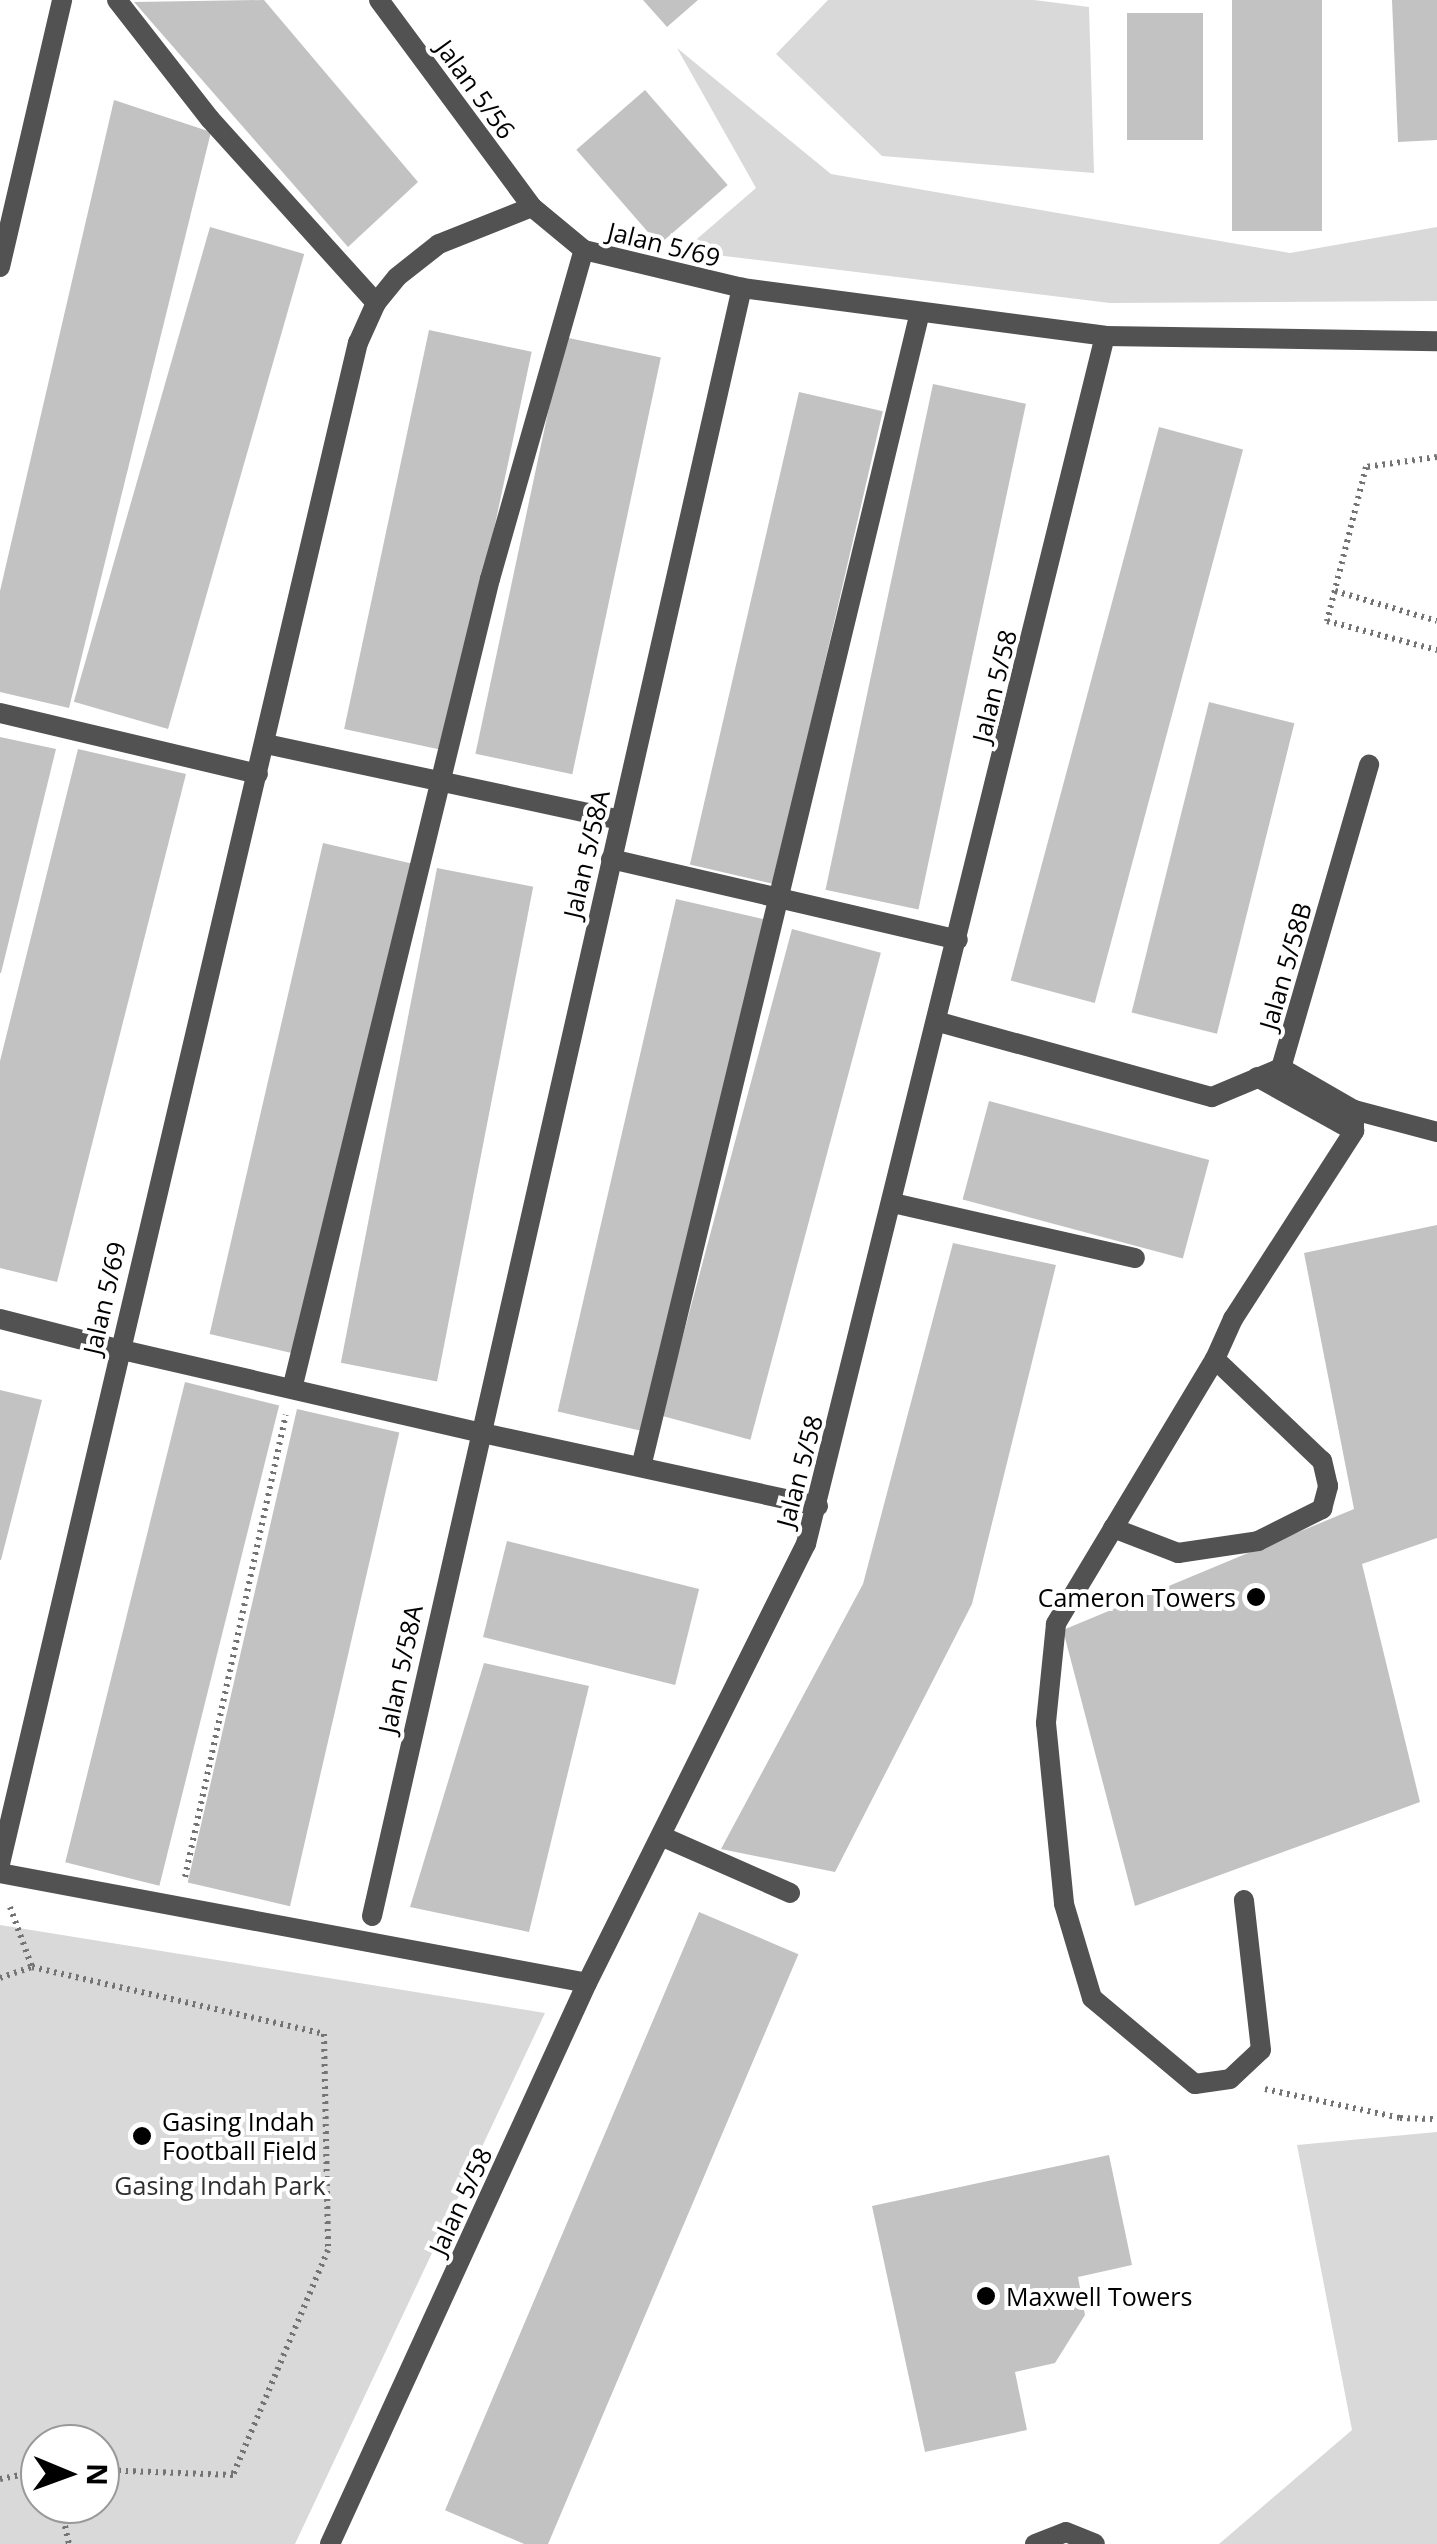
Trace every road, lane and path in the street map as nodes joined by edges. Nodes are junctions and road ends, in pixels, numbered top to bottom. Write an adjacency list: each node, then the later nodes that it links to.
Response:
1 (62, 0): 6 (street)
2 (116, 0): 8 (street)
3 (379, 0): 4 (street, Jalan 5/56)
4 (532, 207): 5 (street, Jalan 5/69); 8 (street, Jalan 5/69)
5 (584, 250): 7 (street, Jalan 5/69); 20 (street)
6 (0, 268)
7 (742, 288): 9 (street, Jalan 5/69); 21 (street, Jalan 5/58A)
8 (376, 303): 17 (street, Jalan 5/69)
9 (920, 312): 10 (street, Jalan 5/69); 23 (street)
10 (1105, 336): 11 (street, Jalan 5/69); 24 (street, Jalan 5/58)
11 (1437, 341)
12 (1437, 457): 13 (path)
13 (1335, 591): 14 (path); 15 (path)
14 (1437, 621)
15 (1437, 650)
16 (0, 713): 19 (street)
17 (266, 744): 19 (street, Jalan 5/69); 20 (street)
18 (1369, 766): 26 (street, Jalan 5/58B)
19 (258, 774): 33 (street, Jalan 5/69)
20 (442, 782): 21 (street); 35 (street)
21 (620, 820): 22 (street, Jalan 5/58A)
22 (611, 859): 23 (street); 36 (street, Jalan 5/58A)
23 (778, 900): 24 (street); 37 (street)
24 (958, 940): 25 (street, Jalan 5/58)
25 (939, 1022): 27 (street, Jalan 5/58B); 30 (street, Jalan 5/58)
26 (1281, 1068): 27 (street, Jalan 5/58B); 28 (street)
27 (1257, 1077): 28 (street)
28 (1354, 1120): 29 (street); 34 (street)
29 (1437, 1132)
30 (893, 1203): 31 (street); 38 (street, Jalan 5/58)
31 (1135, 1258)
32 (0, 1318): 33 (street)
33 (118, 1349): 35 (street); 41 (street, Jalan 5/69)
34 (1215, 1360): 39 (street); 39 (street)
35 (293, 1385): 36 (street); 46 (path)
36 (478, 1432): 37 (street); 47 (street, Jalan 5/58A)
37 (642, 1468): 38 (street)
38 (818, 1506): 40 (street, Jalan 5/58)
39 (1113, 1528): 51 (street)
40 (661, 1836): 43 (street); 50 (street, Jalan 5/58)
41 (0, 1864)
42 (0, 1873): 46 (street)
43 (790, 1894)
44 (6, 1896): 48 (path)
45 (1244, 1900): 51 (street)
46 (178, 1906): 50 (street)
47 (372, 1916)
48 (32, 1966): 49 (path); 53 (path)
49 (0, 1978)
50 (587, 1982): 54 (street, Jalan 5/58)
51 (1230, 2080): 52 (path)
52 (1437, 2118)
53 (120, 2471)
54 (330, 2544)
55 (1035, 2544): 56 (street)
56 (1095, 2544)

